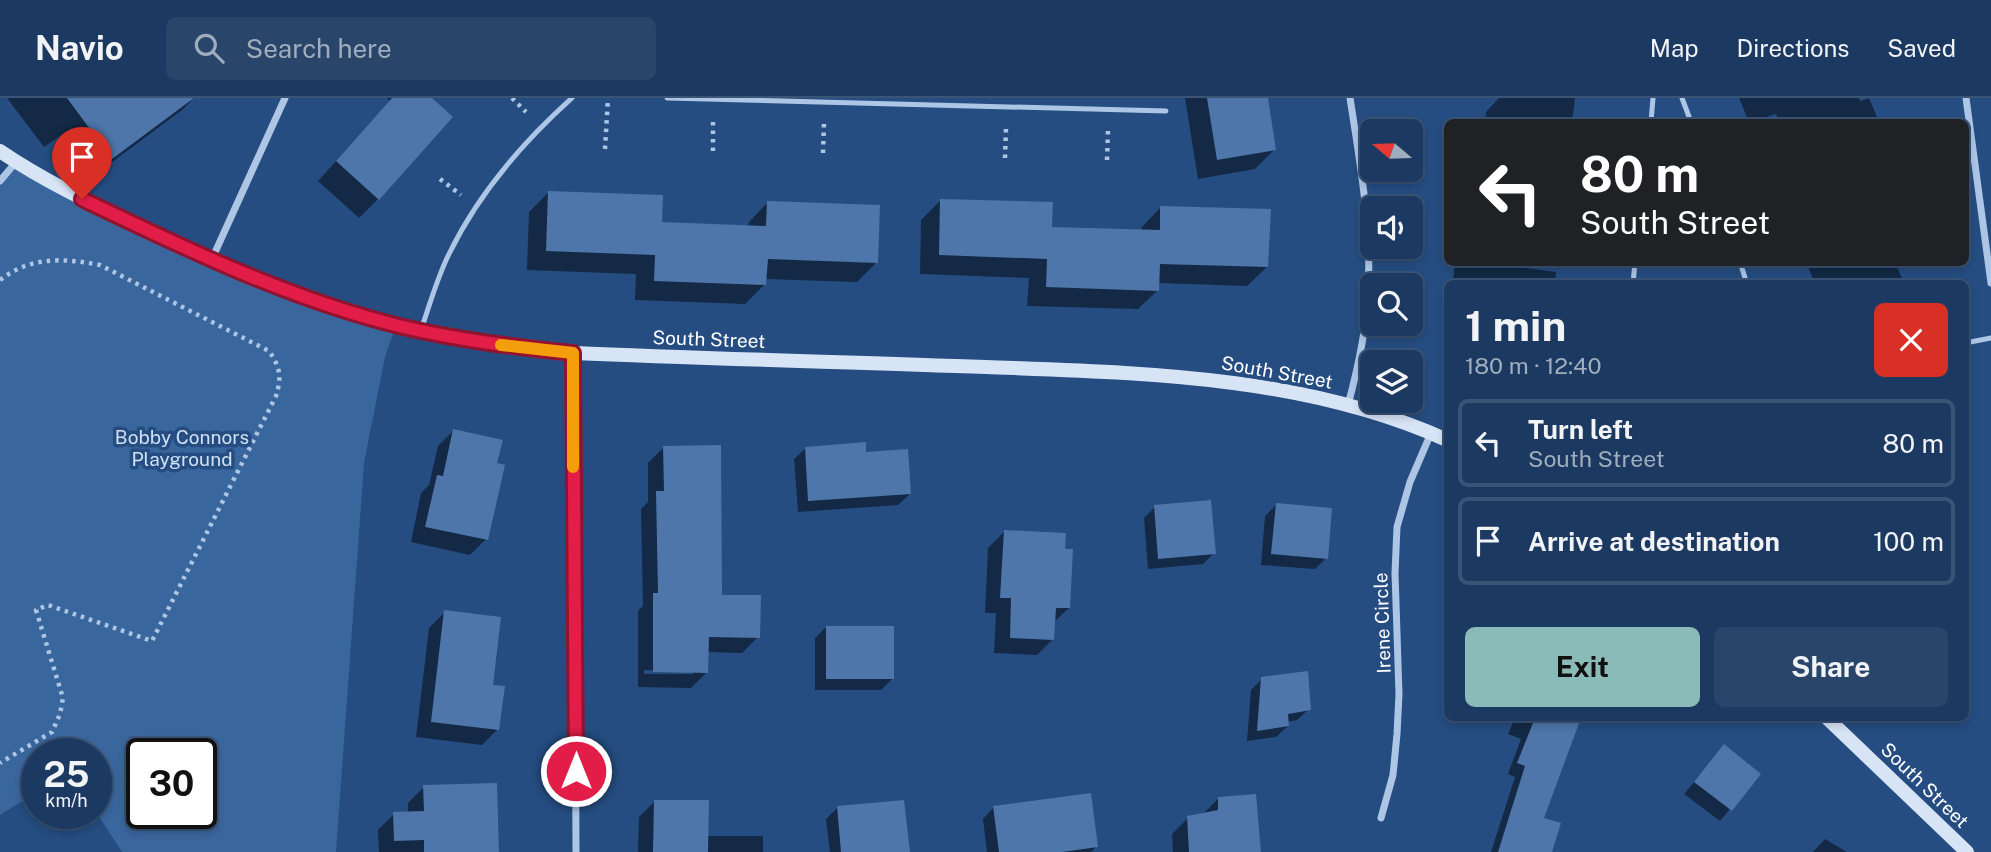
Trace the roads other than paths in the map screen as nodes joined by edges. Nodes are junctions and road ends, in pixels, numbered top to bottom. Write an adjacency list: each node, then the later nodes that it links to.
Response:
1 (285, 98): 19 (street)
2 (572, 98): 21 (lane)
3 (667, 98): 9 (lane)
4 (1041, 98): 10 (lane)
5 (1350, 98): 25 (street)
6 (1653, 98): 12 (lane)
7 (1682, 98): 13 (lane)
8 (1966, 98): 14 (street)
9 (714, 100): 10 (lane)
10 (1041, 108): 11 (lane)
11 (1166, 111)
12 (1651, 119)
13 (1690, 119)
14 (1969, 119)
15 (1969, 120): 20 (street)
16 (0, 151): 17 (main road, South Street)
17 (16, 162): 18 (street); 19 (main road, South Street)
18 (0, 181)
19 (212, 259): 21 (main road, South Street)
20 (1991, 283)
21 (421, 331): 24 (main road, South Street)
22 (1991, 338): 23 (lane)
23 (1969, 342)
24 (573, 353): 25 (main road, South Street); 30 (street)
25 (1349, 405): 26 (main road, South Street)
26 (1431, 433): 27 (main road, South Street); 29 (street, Irene Circle)
27 (1444, 439)
28 (1830, 721): 31 (main road, South Street)
29 (1381, 818)
30 (576, 852)
31 (1967, 852)

